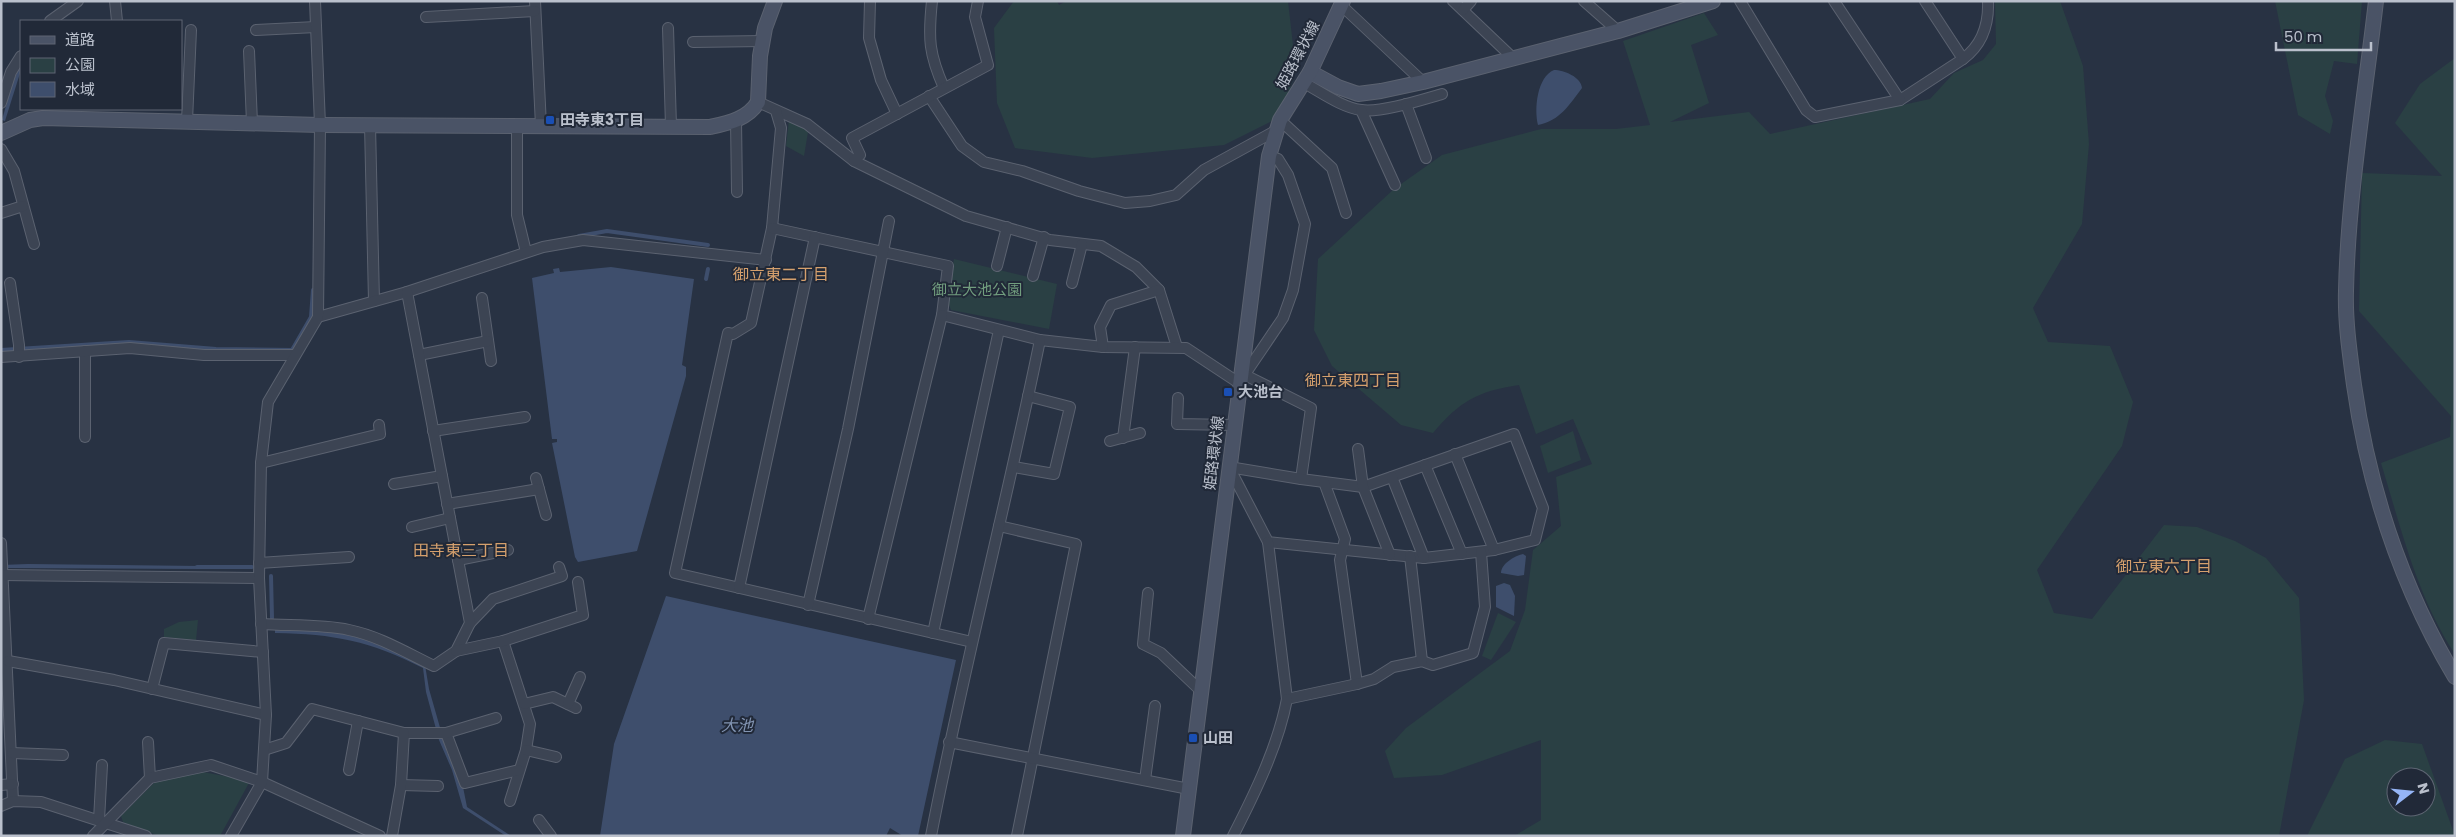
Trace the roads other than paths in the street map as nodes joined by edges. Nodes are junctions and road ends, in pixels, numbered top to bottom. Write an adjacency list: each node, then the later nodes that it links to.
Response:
1 (78, 1): 21 (street)
2 (115, 1): 22 (street)
3 (315, 1): 23 (street)
4 (775, 1): 28 (street)
5 (870, 1): 48 (street)
6 (932, 1): 38 (street)
7 (978, 1): 38 (street)
8 (1453, 1): 19 (street)
9 (1471, 1): 19 (street)
10 (1584, 1): 27 (street)
11 (1740, 1): 41 (street)
12 (1834, 1): 41 (street)
13 (1925, 1): 33 (street)
14 (1988, 1): 33 (street)
15 (2376, 1): 164 (street)
16 (1711, 2): 27 (street)
17 (1342, 3): 36 (street, 姫路環状線); 37 (street)
18 (535, 6): 20 (street); 56 (street)
19 (1462, 10): 32 (street)
20 (426, 17)
21 (51, 20)
22 (117, 20)
23 (316, 27): 26 (street); 52 (street)
24 (668, 28): 57 (street)
25 (191, 30): 50 (street)
26 (256, 30)
27 (1618, 31): 32 (street)
28 (762, 41): 29 (street); 43 (street)
29 (694, 42)
30 (249, 51): 35 (street)
31 (20, 58): 42 (street)
32 (1513, 58): 37 (street)
33 (1963, 59): 41 (street)
34 (261, 62): 35 (street)
35 (249, 63): 51 (street)
36 (1307, 78): 37 (street); 45 (street); 54 (street, 姫路環状線)
37 (1423, 82)
38 (944, 88): 40 (street)
39 (1442, 94): 44 (street)
40 (930, 96): 48 (street); 54 (street)
41 (1900, 100)
42 (1, 102)
43 (758, 102): 46 (street); 49 (street)
44 (1406, 104): 45 (street); 61 (street)
45 (1361, 110): 63 (street)
46 (776, 111): 62 (street); 70 (street)
47 (130, 114): 50 (street); 58 (street)
48 (897, 114): 62 (street)
49 (736, 120): 57 (street); 64 (street)
50 (187, 121): 51 (street)
51 (252, 123): 52 (street)
52 (320, 124): 53 (street); 87 (street)
53 (370, 125): 55 (street); 85 (street)
54 (1278, 125): 60 (street, 姫路環状線); 67 (street)
55 (517, 126): 56 (street); 75 (street)
56 (541, 126): 57 (street)
57 (671, 126)
58 (1, 133)
59 (1, 149): 65 (street)
60 (1269, 156): 100 (street, 姫路環状線); 100 (street)
61 (1426, 158)
62 (854, 161): 69 (street)
63 (1395, 185)
64 (737, 192)
65 (24, 206): 66 (street); 73 (street)
66 (1, 213)
67 (1346, 214)
68 (889, 221): 76 (street)
69 (1007, 227): 72 (street); 78 (street)
70 (772, 228): 71 (street); 77 (street)
71 (815, 237): 76 (street); 150 (street)
72 (1044, 238): 74 (street); 79 (street)
73 (34, 244)
74 (1082, 244): 81 (street); 82 (street)
75 (526, 252): 77 (street); 83 (street)
76 (881, 252): 86 (street); 152 (street)
77 (766, 260): 150 (street)
78 (997, 266)
79 (1033, 276)
80 (10, 283): 98 (street)
81 (1072, 283)
82 (1159, 290): 91 (street); 93 (street)
83 (407, 292): 85 (street); 96 (street)
84 (482, 298): 90 (street)
85 (374, 301): 87 (street)
86 (942, 315): 88 (street); 153 (street)
87 (318, 317): 95 (street)
88 (999, 330): 89 (street); 156 (street)
89 (1040, 340): 91 (street); 101 (street)
90 (488, 341): 96 (street); 99 (street)
91 (1103, 346): 92 (street)
92 (1135, 347): 93 (street); 111 (street)
93 (1177, 347): 100 (street)
94 (85, 351): 95 (street); 98 (street); 103 (street)
95 (294, 355): 115 (street)
96 (418, 355): 108 (street)
97 (1, 357): 98 (street)
98 (19, 357)
99 (491, 361)
100 (1242, 379): 107 (street, 姫路環状線); 122 (street)
101 (1028, 396): 117 (street); 117 (street)
102 (1178, 398): 107 (street)
103 (85, 411): 104 (street); 110 (street)
104 (97, 411)
105 (525, 417): 108 (street)
106 (379, 425): 115 (street)
107 (1234, 425): 118 (street, 姫路環状線)
108 (433, 431): 119 (street)
109 (1140, 433): 111 (street)
110 (85, 437)
111 (1123, 438): 112 (street)
112 (1110, 441)
113 (1358, 449): 125 (street)
114 (1456, 454): 116 (street); 136 (street); 136 (street)
115 (261, 463): 145 (street)
116 (1425, 465): 120 (street); 138 (street)
117 (1014, 467): 130 (street)
118 (1229, 467): 122 (street); 132 (street); 167 (street, 姫路環状線)
119 (442, 476): 124 (street); 127 (street)
120 (1392, 476): 125 (street); 142 (street)
121 (536, 478): 126 (street)
122 (1301, 479): 123 (street)
123 (1324, 482): 125 (street); 135 (street)
124 (394, 484)
125 (1363, 487): 139 (street)
126 (539, 490): 127 (street); 128 (street)
127 (447, 504): 129 (street)
128 (546, 515)
129 (450, 518): 131 (street); 143 (street)
130 (999, 526): 158 (street); 184 (street)
131 (412, 527)
132 (1268, 542): 135 (street); 168 (street)
133 (1, 543): 144 (street)
134 (508, 550): 143 (street)
135 (1344, 550): 139 (street); 165 (street)
136 (1494, 550): 137 (street)
137 (1481, 552): 138 (street); 162 (street)
138 (1462, 554): 142 (street)
139 (1390, 555): 141 (street)
140 (349, 556): 145 (street)
141 (1410, 556): 142 (street); 162 (street)
142 (1424, 558)
143 (458, 560): 154 (street)
144 (2, 561): 147 (street)
145 (259, 563): 148 (street)
146 (559, 567): 154 (street)
147 (2, 575): 148 (street); 161 (street)
148 (259, 578): 155 (street)
149 (578, 582): 157 (street)
150 (739, 588): 152 (street)
151 (1148, 593): 167 (street)
152 (808, 605): 153 (street)
153 (868, 619): 156 (street)
154 (470, 623): 159 (street)
155 (261, 624): 159 (street); 160 (street)
156 (933, 633): 158 (street)
157 (503, 641): 159 (street); 170 (street)
158 (972, 642): 178 (street)
159 (456, 651)
160 (263, 652): 166 (street); 172 (street)
161 (6, 655): 166 (street); 169 (street)
162 (1422, 661): 165 (street)
163 (581, 677): 170 (street)
164 (2455, 677)
165 (1357, 684): 168 (street)
166 (152, 689): 172 (street)
167 (1201, 692): 195 (street, 姫路環状線)
168 (1287, 699): 210 (street)
169 (5, 700): 181 (street)
170 (524, 704): 180 (street)
171 (1155, 706): 189 (street)
172 (266, 715): 179 (street)
173 (496, 718): 176 (street)
174 (358, 721): 175 (street); 179 (street); 186 (street)
175 (404, 733): 176 (street); 193 (street)
176 (441, 733): 187 (street)
177 (148, 742): 188 (street)
178 (950, 742): 184 (street); 207 (street)
179 (264, 750): 190 (street)
180 (526, 750): 183 (street); 187 (street)
181 (12, 753): 182 (street); 192 (street)
182 (62, 755)
183 (556, 757)
184 (1032, 757): 189 (street); 208 (street)
185 (102, 765): 200 (street)
186 (349, 770)
187 (519, 770): 197 (street)
188 (150, 778): 190 (street); 200 (street)
189 (1145, 780): 195 (street)
190 (262, 782): 203 (street); 204 (street)
191 (1, 784): 192 (street)
192 (13, 784): 196 (street)
193 (401, 785): 194 (street); 205 (street)
194 (438, 786)
195 (1189, 789): 209 (street, 姫路環状線)
196 (14, 801): 198 (street); 200 (street)
197 (510, 801)
198 (1, 806)
199 (539, 820): 206 (street)
200 (104, 821): 201 (street); 202 (street)
201 (93, 836)
202 (146, 836)
203 (231, 836)
204 (380, 836)
205 (392, 836)
206 (551, 836)
207 (931, 836)
208 (1017, 836)
209 (1183, 836)
210 (1233, 836)

